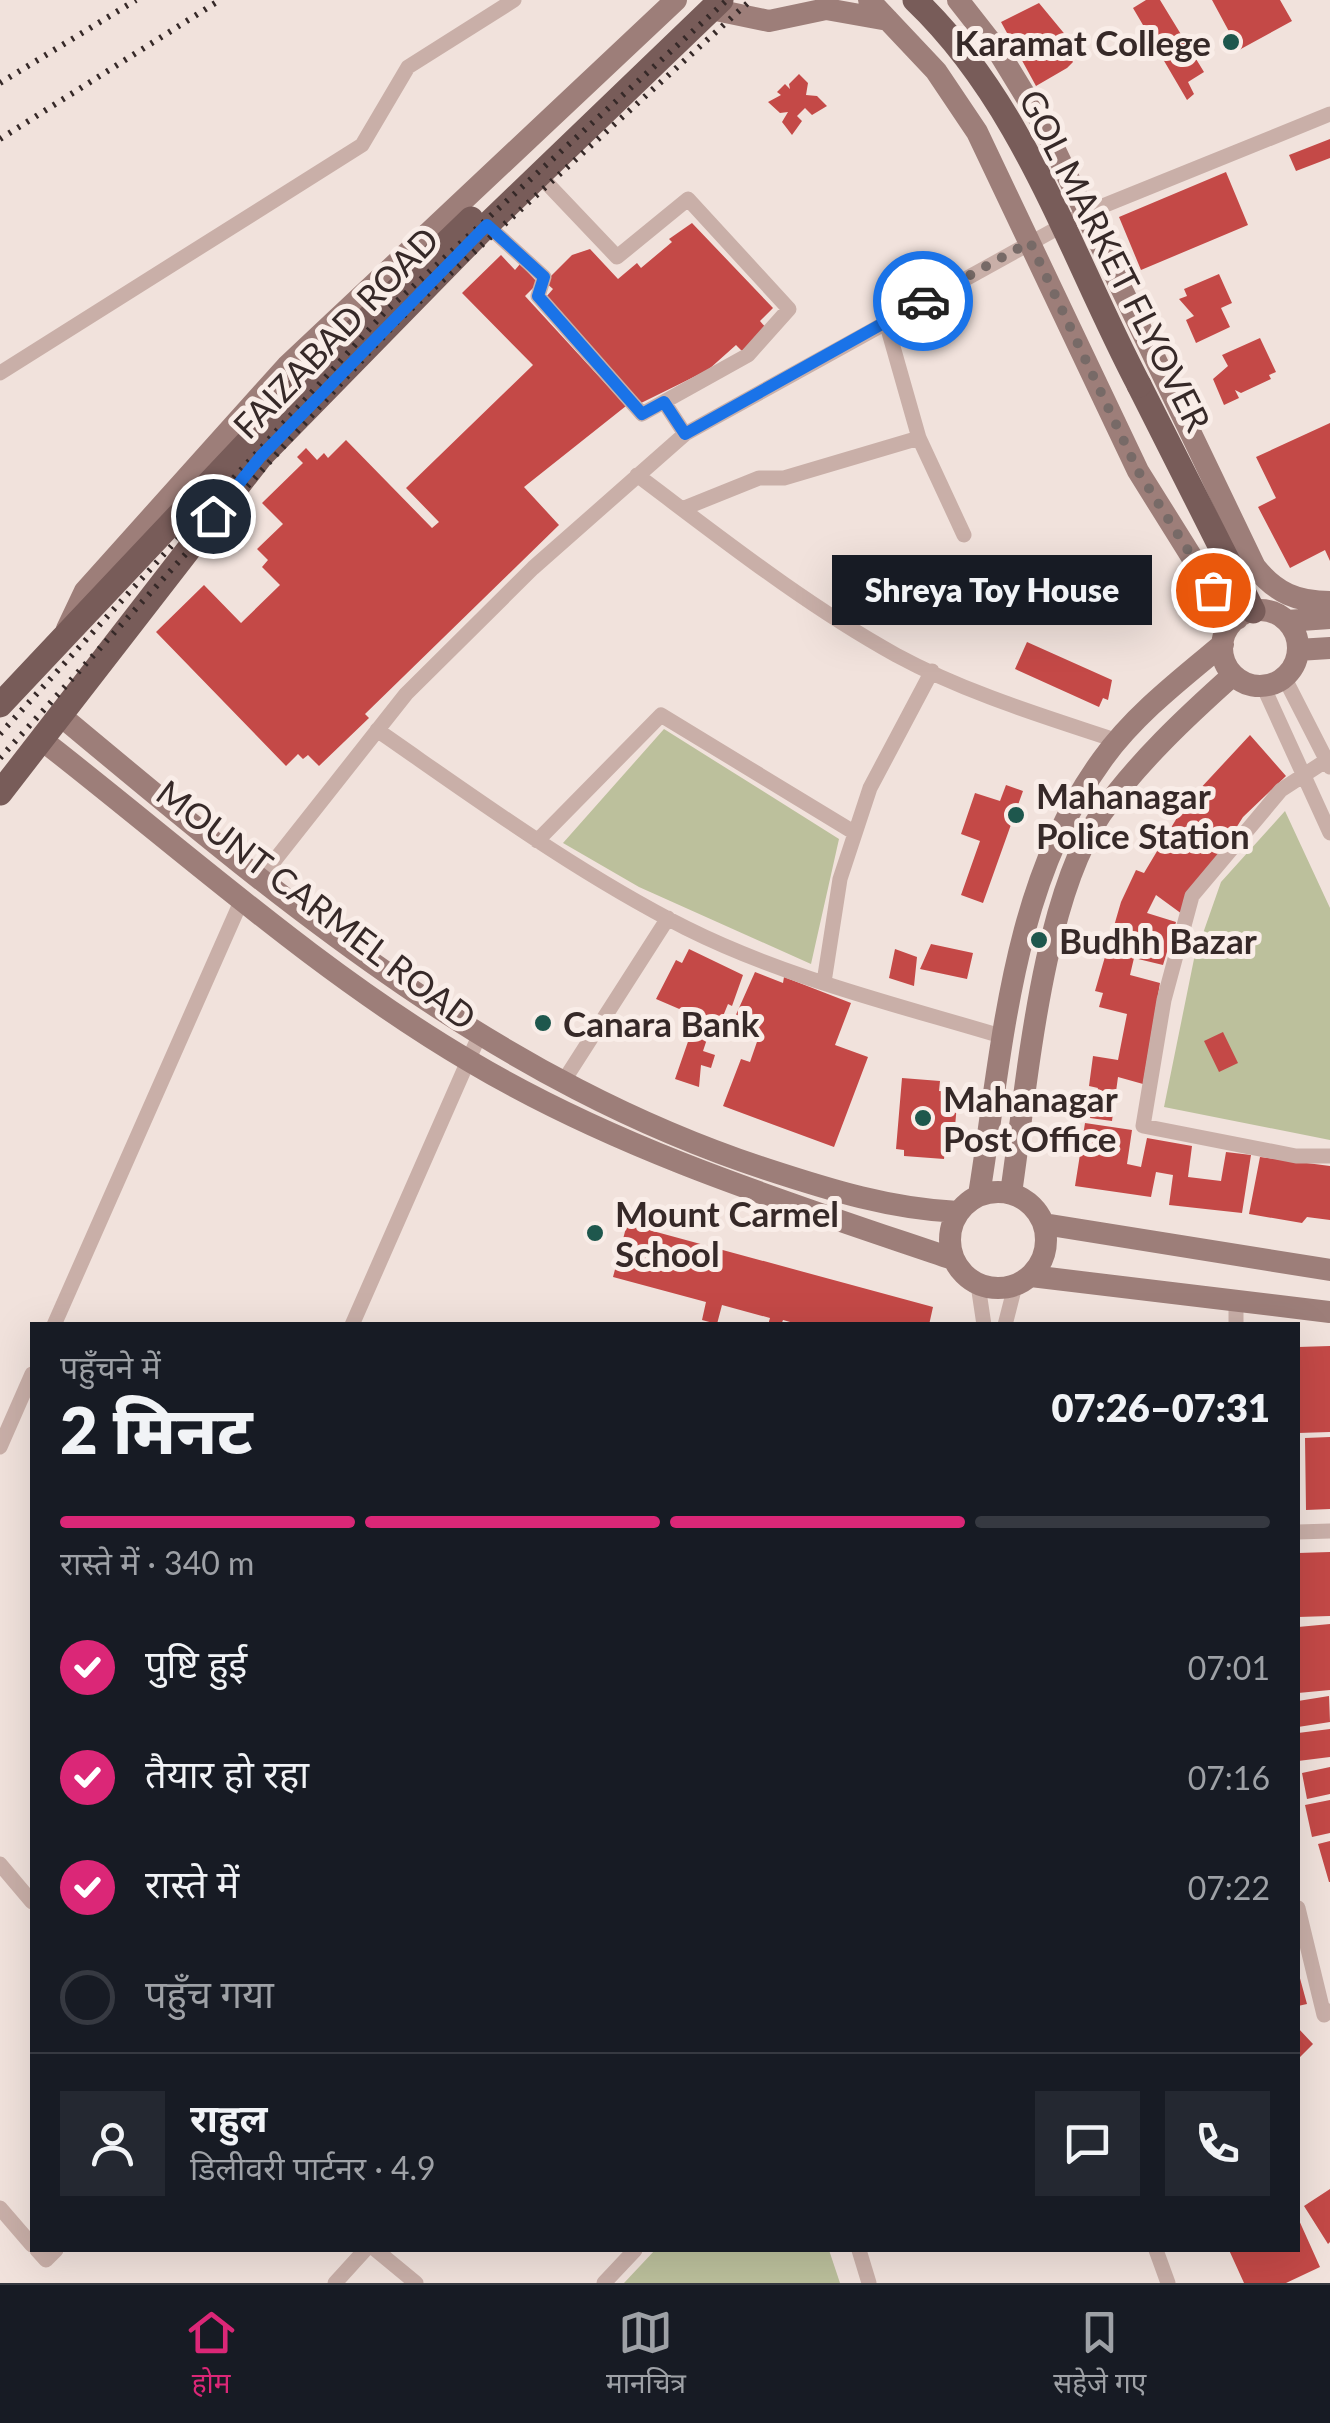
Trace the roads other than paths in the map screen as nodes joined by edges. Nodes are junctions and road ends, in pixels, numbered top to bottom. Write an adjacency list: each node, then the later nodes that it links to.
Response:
1 (514, 0): 14 (street)
2 (676, 0): 25 (street, FAIZABAD ROAD)
3 (870, 0): 7 (street)
4 (915, 0): 22 (main road, GOL MARKET FLYOVER, bridge)
5 (958, 0): 10 (street)
6 (712, 3): 7 (street); 9 (main road, FAIZABAD ROAD); 25 (main road)
7 (888, 20): 12 (street)
8 (1330, 114): 10 (street)
9 (540, 178): 11 (main road, FAIZABAD ROAD); 15 (street)
10 (1083, 214): 12 (street); 21 (street)
11 (487, 225): 15 (street); 33 (main road, FAIZABAD ROAD)
12 (1030, 242): 13 (street); 22 (street)
13 (886, 322): 16 (street); 17 (street)
14 (0, 374)
15 (664, 402): 16 (street)
16 (685, 434): 18 (street)
17 (919, 438): 19 (street); 20 (street)
18 (637, 474): 19 (street); 34 (street)
19 (682, 509): 29 (street)
20 (964, 534)
21 (1330, 602)
22 (1245, 615): 24 (street); 26 (street)
23 (1330, 618): 24 (street)
24 (1286, 621): 28 (street)
25 (66, 632): 32 (main road, FAIZABAD ROAD)
26 (1223, 644): 30 (street); 36 (street)
27 (1330, 648): 28 (street)
28 (1298, 650): 31 (street)
29 (932, 672): 36 (street); 40 (street)
30 (1233, 675): 31 (street); 51 (street)
31 (1274, 681): 37 (street); 38 (street)
32 (1, 701)
33 (61, 716): 35 (main road, FAIZABAD ROAD); 43 (street)
34 (377, 730): 42 (street); 43 (street)
35 (42, 740): 39 (main road, FAIZABAD ROAD); 43 (street, MOUNT CARMEL ROAD)
36 (1118, 742): 47 (street)
37 (1328, 764): 38 (street)
38 (1303, 776): 41 (street); 50 (street)
39 (0, 793)
40 (855, 832): 42 (street); 45 (street)
41 (1330, 833)
42 (536, 841): 44 (street)
43 (251, 888): 46 (street); 48 (street, MOUNT CARMEL ROAD); 61 (street)
44 (668, 918): 45 (street); 49 (street)
45 (824, 982): 47 (street)
46 (480, 1036): 48 (street); 49 (street)
47 (1004, 1037): 52 (street)
48 (468, 1061): 55 (street, MOUNT CARMEL ROAD); 62 (street)
49 (562, 1082): 53 (street)
50 (1330, 1156)
51 (1012, 1192): 52 (street); 54 (street)
52 (979, 1195): 53 (street)
53 (958, 1212): 55 (street)
54 (1044, 1224): 56 (street); 57 (street)
55 (952, 1259): 58 (street)
56 (1330, 1270)
57 (1023, 1281): 58 (street); 59 (street); 64 (street)
58 (978, 1285): 63 (street)
59 (1236, 1300): 60 (street); 65 (street)
60 (1330, 1312)
61 (55, 1322)
62 (353, 1322)
63 (984, 1322)
64 (1006, 1322)
65 (1236, 1322)
66 (30, 1379): 67 (street)
67 (0, 1447)
68 (1330, 1530): 69 (street)
69 (1300, 1532)
70 (0, 1864): 71 (street)
71 (30, 1900)
72 (1300, 1916): 73 (street)
73 (1330, 2011)
74 (0, 2208): 75 (street)
75 (30, 2241)
76 (364, 2252): 81 (street)
77 (378, 2252): 82 (street)
78 (633, 2252): 83 (street)
79 (860, 2252): 84 (street)
80 (1157, 2252): 85 (street)
81 (334, 2283)
82 (416, 2283)
83 (604, 2283)
84 (870, 2283)
85 (1168, 2283)

